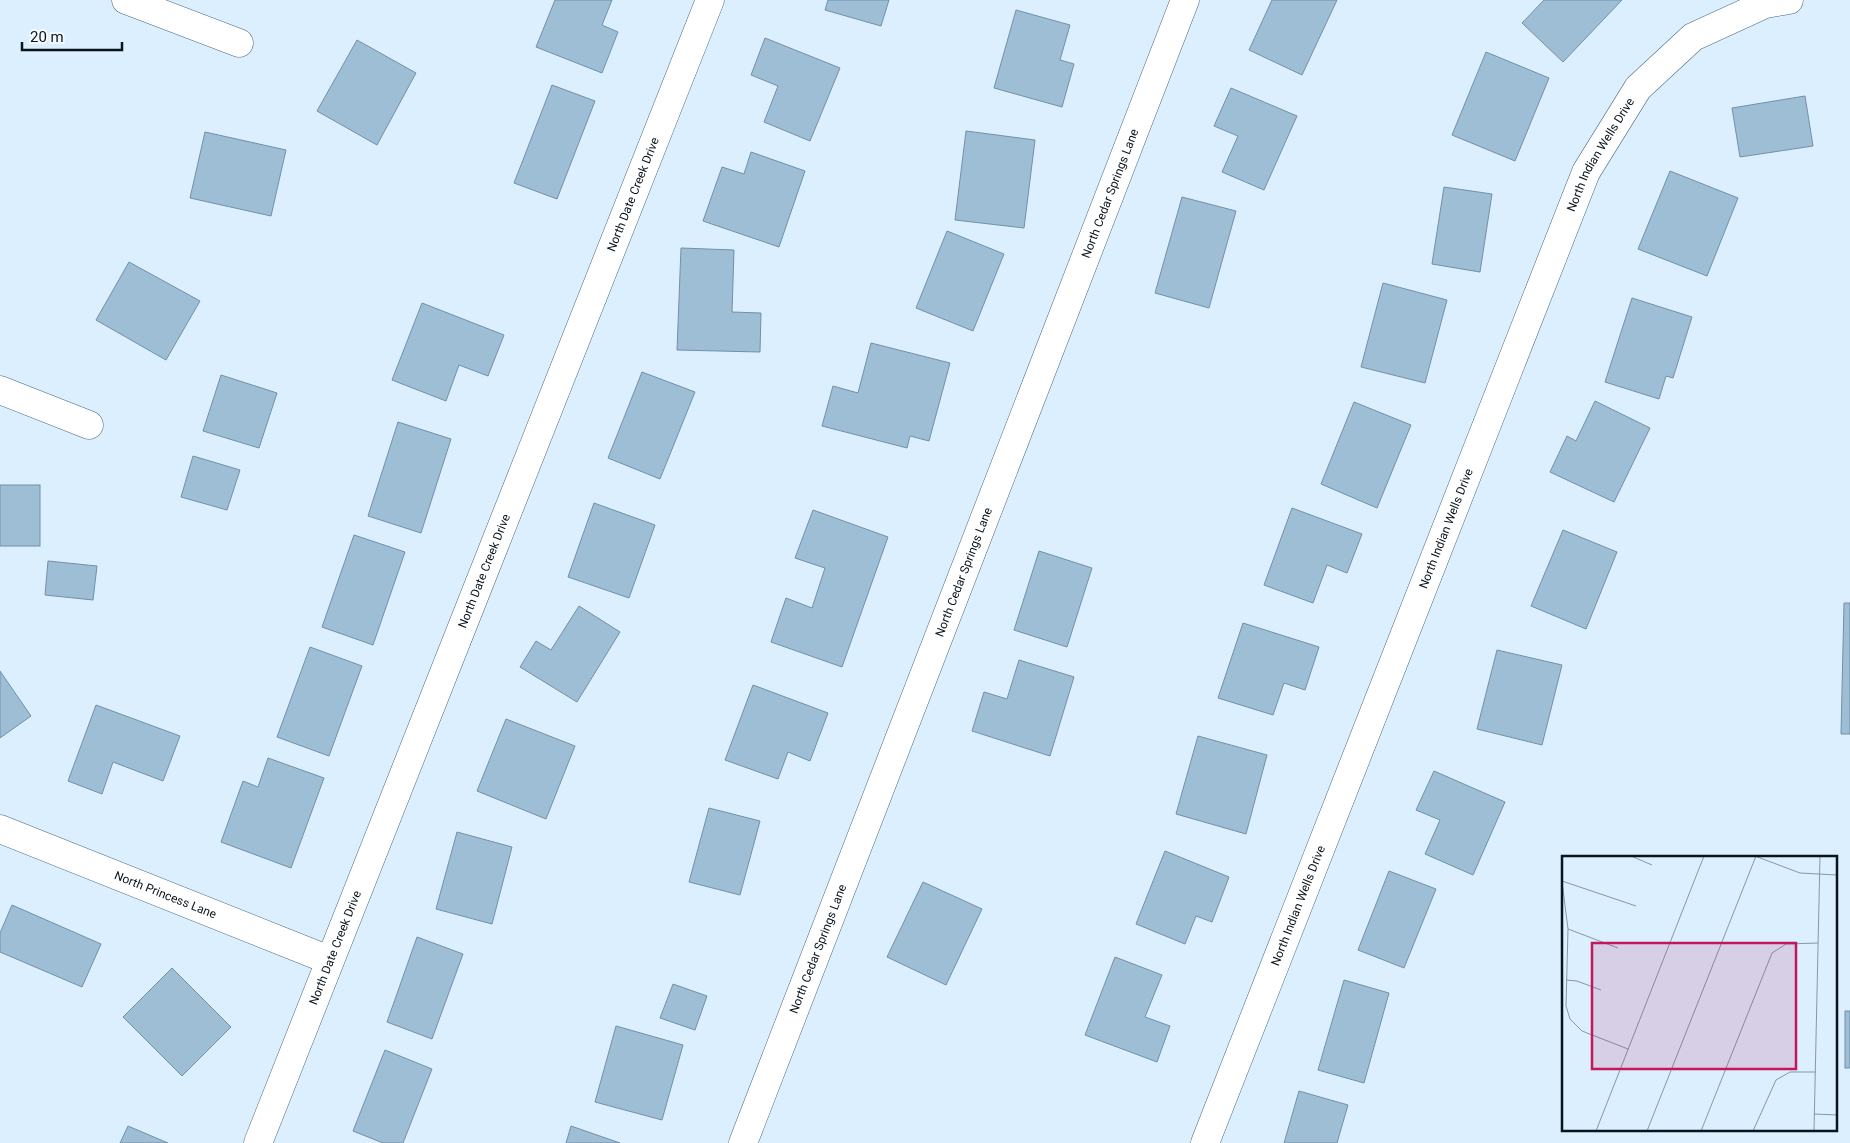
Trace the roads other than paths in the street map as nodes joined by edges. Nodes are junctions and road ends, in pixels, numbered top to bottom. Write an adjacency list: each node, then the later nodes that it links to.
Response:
1 (126, 0): 5 (street)
2 (710, 0): 9 (street, North Date Creek Drive)
3 (1185, 0): 11 (street, North Cedar Springs Lane)
4 (1789, 0): 12 (street, North Indian Wells Drive)
5 (239, 43)
6 (0, 390): 7 (street)
7 (89, 425)
8 (0, 829): 9 (street, North Princess Lane)
9 (329, 960): 10 (street, North Date Creek Drive)
10 (258, 1143)
11 (743, 1143)
12 (1205, 1143)

